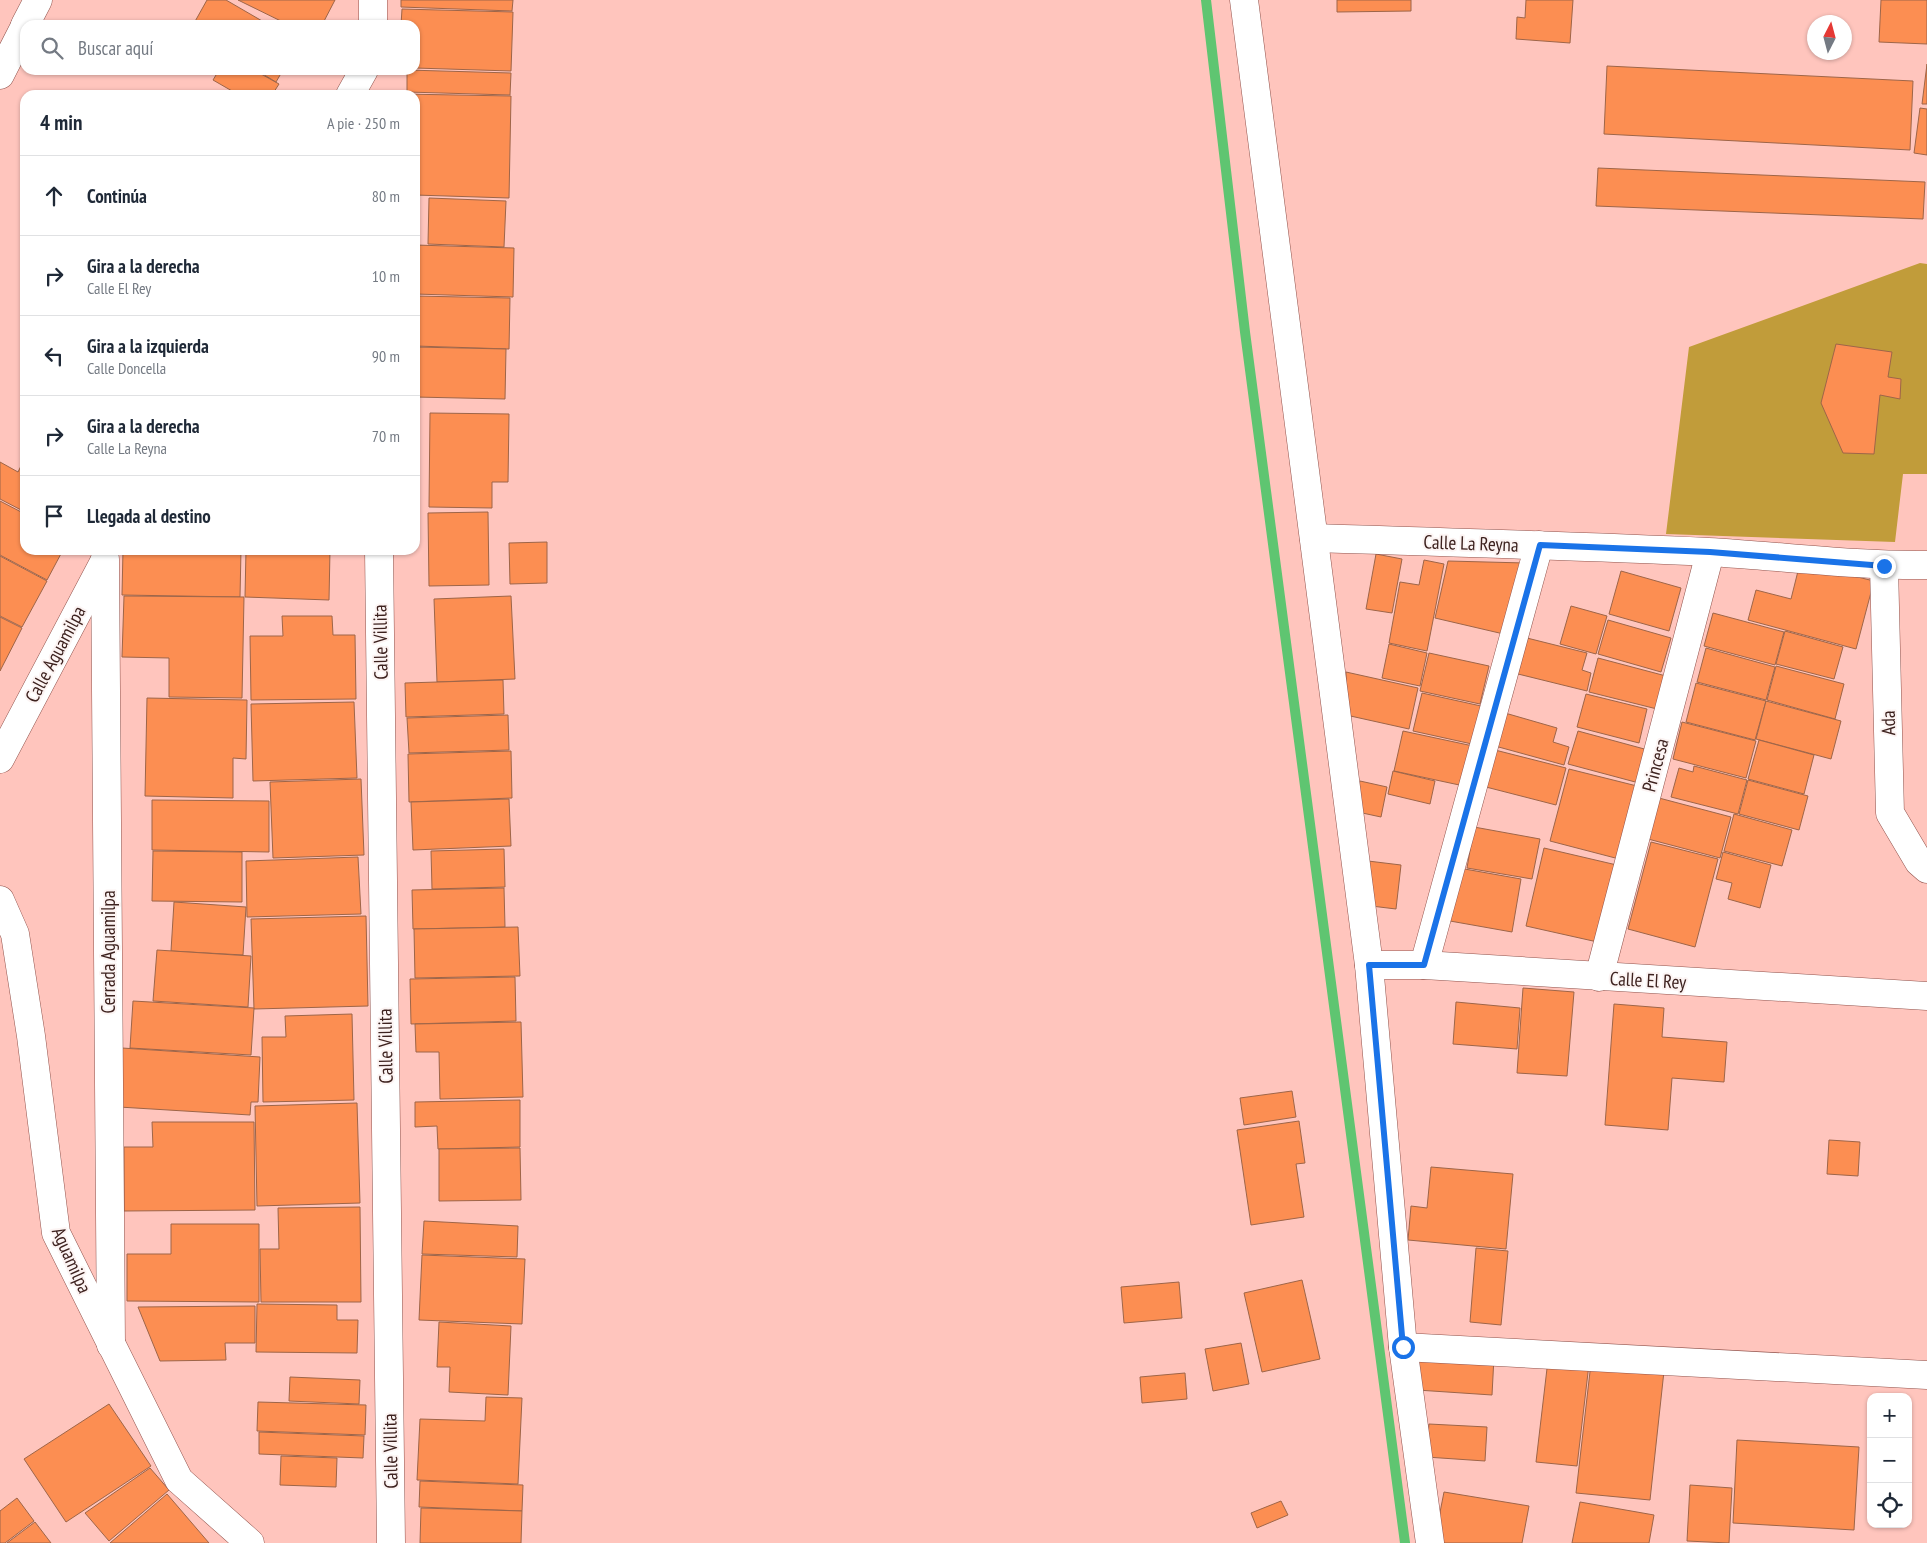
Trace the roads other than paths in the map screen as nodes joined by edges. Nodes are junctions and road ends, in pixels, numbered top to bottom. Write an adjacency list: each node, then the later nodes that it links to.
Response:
1 (38, 0): 4 (street)
2 (373, 0): 5 (street)
3 (1244, 0): 12 (street)
4 (28, 20)
5 (373, 20)
6 (20, 35): 7 (street)
7 (0, 75)
8 (361, 75): 10 (street)
9 (374, 75): 11 (street)
10 (353, 90)
11 (374, 90)
12 (1314, 538): 13 (street, Calle La Reyna); 23 (street)
13 (1540, 545): 14 (street, Calle La Reyna); 24 (street)
14 (1710, 552): 19 (street, Calle La Reyna); 25 (street, Princesa)
15 (107, 555): 20 (street, Calle Aguamilpa)
16 (108, 555): 27 (street, Cerrada Aguamilpa)
17 (379, 555): 31 (street, Calle Villita)
18 (1927, 565): 19 (street, Calle La Reyna)
19 (1884, 566): 21 (street, Ada)
20 (0, 759)
21 (1927, 869)
22 (0, 900): 27 (street, Aguamilpa)
23 (1369, 965): 24 (street, Calle El Rey); 28 (street)
24 (1424, 965): 25 (street, Calle El Rey)
25 (1599, 977): 26 (street, Calle El Rey)
26 (1927, 996)
27 (111, 1345): 30 (street, Aguamilpa)
28 (1403, 1347): 29 (street); 32 (street)
29 (1927, 1375)
30 (250, 1543)
31 (391, 1543)
32 (1430, 1543)

